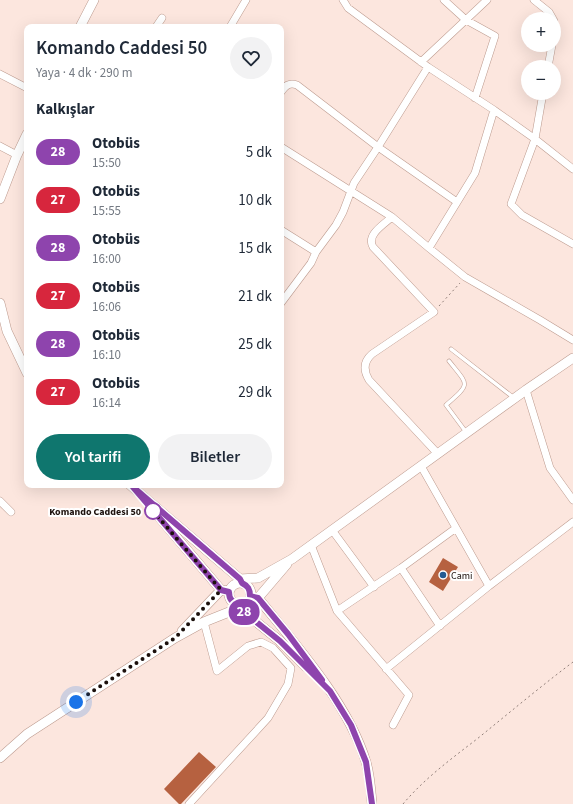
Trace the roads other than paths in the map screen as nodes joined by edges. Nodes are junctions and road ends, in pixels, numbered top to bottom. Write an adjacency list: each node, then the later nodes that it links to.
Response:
1 (94, 0): 10 (street)
2 (246, 0): 12 (street)
3 (343, 0): 13 (street)
4 (444, 0): 9 (street)
5 (487, 0): 9 (street)
6 (534, 0): 7 (street)
7 (549, 12)
8 (162, 18): 11 (street)
9 (466, 20): 13 (street); 18 (street)
10 (82, 24)
11 (158, 24)
12 (232, 24)
13 (421, 62): 14 (street)
14 (428, 67): 18 (street); 25 (street)
15 (0, 74): 16 (street)
16 (24, 86)
17 (284, 88): 25 (street)
18 (475, 98): 20 (street)
19 (542, 100): 21 (street)
20 (494, 110): 21 (street); 30 (street)
21 (536, 139): 27 (street); 33 (street)
22 (24, 140): 26 (street)
23 (0, 146): 26 (street)
24 (284, 148): 28 (street)
25 (378, 148): 28 (street); 30 (street)
26 (17, 155): 29 (street)
27 (573, 169)
28 (351, 190): 31 (street); 35 (street)
29 (0, 199)
30 (457, 202): 34 (street)
31 (392, 217): 34 (street); 46 (street)
32 (284, 232): 35 (street)
33 (573, 244)
34 (429, 248): 38 (street)
35 (316, 252): 36 (street)
36 (284, 299)
37 (0, 303): 42 (street)
38 (573, 340)
39 (451, 349): 44 (lane)
40 (573, 358): 43 (street)
41 (449, 361): 45 (lane)
42 (24, 367)
43 (526, 390): 44 (street); 50 (street)
44 (514, 399): 45 (street)
45 (467, 432): 46 (street)
46 (438, 454): 47 (street)
47 (421, 466): 54 (street); 55 (street)
48 (134, 488): 59 (street)
49 (134, 488): 62 (street)
50 (573, 500)
51 (0, 501): 52 (street)
52 (11, 512)
53 (573, 522): 61 (street)
54 (456, 528): 58 (street); 61 (street)
55 (332, 530): 56 (street); 60 (street)
56 (311, 546): 57 (street); 65 (street)
57 (292, 559): 59 (street); 63 (street)
58 (401, 568): 60 (street); 67 (street)
59 (241, 581): 62 (street); 63 (street)
60 (374, 586): 65 (street)
61 (489, 586): 67 (street)
62 (225, 591): 64 (street); 68 (street)
63 (254, 597): 64 (street); 70 (street)
64 (239, 606): 66 (street); 70 (street)
65 (337, 611): 69 (street)
66 (204, 622): 68 (street); 73 (street)
67 (440, 626): 69 (street)
68 (175, 638): 72 (street)
69 (386, 669): 71 (street)
70 (330, 691): 74 (street)
71 (393, 725)
72 (0, 758)
73 (188, 804)
74 (372, 804)

